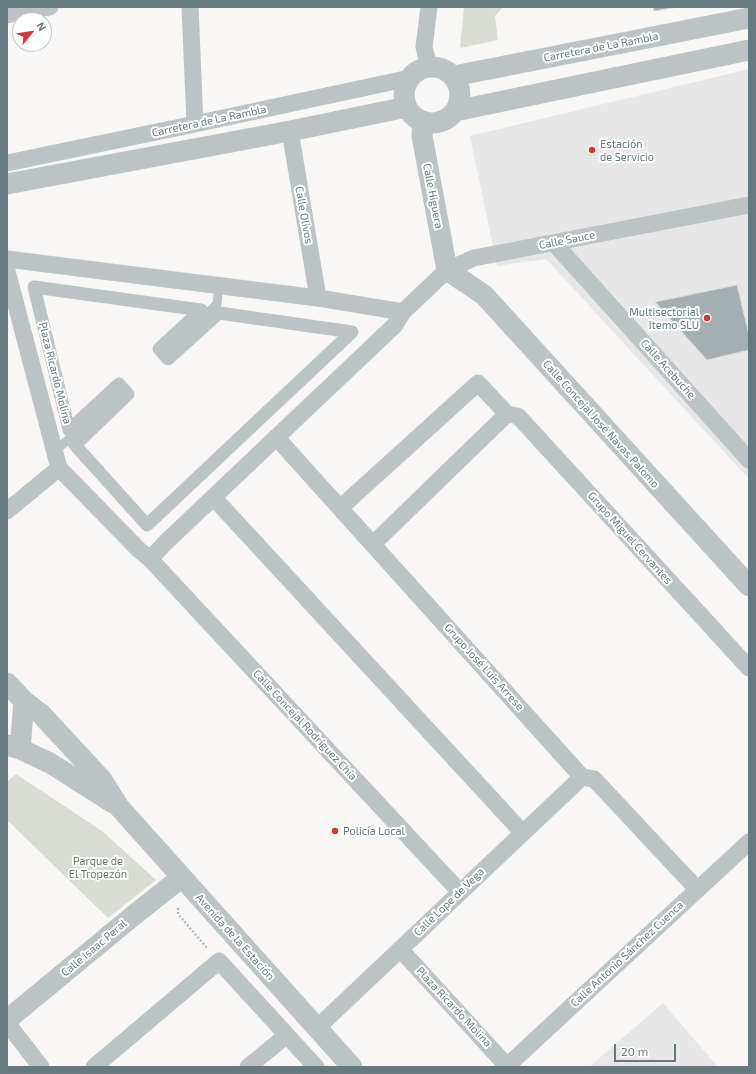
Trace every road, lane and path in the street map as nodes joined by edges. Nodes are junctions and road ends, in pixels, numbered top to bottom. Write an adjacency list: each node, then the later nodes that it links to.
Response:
1 (47, 7): 4 (street)
2 (190, 7): 13 (street)
3 (429, 7): 7 (street)
4 (7, 15)
5 (749, 18): 8 (street, Carretera de La Rambla)
6 (749, 50): 11 (street)
7 (429, 67): 8 (street); 9 (street)
8 (454, 76): 11 (street)
9 (410, 78): 10 (street); 13 (street, Carretera de La Rambla)
10 (407, 107): 12 (street); 14 (street)
11 (456, 111): 12 (street)
12 (423, 122): 20 (street, Calle Higuera)
13 (195, 124): 15 (street, Carretera de La Rambla)
14 (290, 131): 16 (street); 23 (street, Calle Olivos)
15 (7, 163)
16 (7, 184)
17 (749, 204): 18 (street, Calle Sauce)
18 (554, 243): 20 (street, Calle Sauce); 31 (street, Calle Acebuche)
19 (7, 259): 22 (street)
20 (447, 270): 24 (street, Calle Sauce); 37 (street, Calle Concejal José Navas Palomo)
21 (7, 271): 30 (street, Plaza Ricardo Molina)
22 (219, 286): 23 (street); 26 (lane)
23 (318, 298): 24 (street)
24 (403, 312): 29 (street)
25 (352, 332): 25 (street, Plaza Ricardo Molina)
26 (166, 352)
27 (121, 393): 30 (lane)
28 (507, 414): 33 (street, Grupo Miguel Cervantes); 35 (street); 38 (street, Grupo Miguel Cervantes)
29 (276, 437): 32 (street); 33 (street, Grupo José Luis Arrese)
30 (56, 460): 34 (street); 36 (street, Plaza Ricardo Molina)
31 (749, 460)
32 (213, 497): 36 (street); 44 (street)
33 (340, 508): 35 (street, Grupo José Luis Arrese)
34 (7, 512)
35 (373, 544): 42 (street, Grupo José Luis Arrese)
36 (150, 559): 48 (street, Calle Concejal Rodríguez Chía)
37 (749, 586)
38 (749, 668)
39 (7, 683): 40 (street, Avenida de la Estación)
40 (24, 701): 41 (street, Avenida de la Estación); 43 (street, Avenida de la Estación)
41 (11, 751): 43 (street, Avenida de la Estación)
42 (582, 776): 44 (street, Calle Lope de Vega); 47 (street, Grupo José Luis Arrese)
43 (119, 807): 46 (street, Avenida de la Estación)
44 (523, 833): 48 (street, Calle Lope de Vega)
45 (746, 850): 47 (street, Calle Antonio Sánchez Cuenca)
46 (182, 877): 50 (street, Calle Isaac Peral); 51 (street, Avenida de la Estación)
47 (697, 889): 53 (street, Calle Antonio Sánchez Cuenca)
48 (460, 892): 49 (street, Calle Lope de Vega)
49 (400, 949): 51 (street, Calle Lope de Vega); 53 (street, Plaza Ricardo Molina)
50 (7, 1022): 54 (street)
51 (317, 1028): 58 (street, Avenida de la Estación)
52 (287, 1035): 55 (street); 56 (street); 57 (street)
53 (507, 1066)
54 (41, 1067)
55 (94, 1067)
56 (248, 1067)
57 (316, 1067)
58 (352, 1067)

